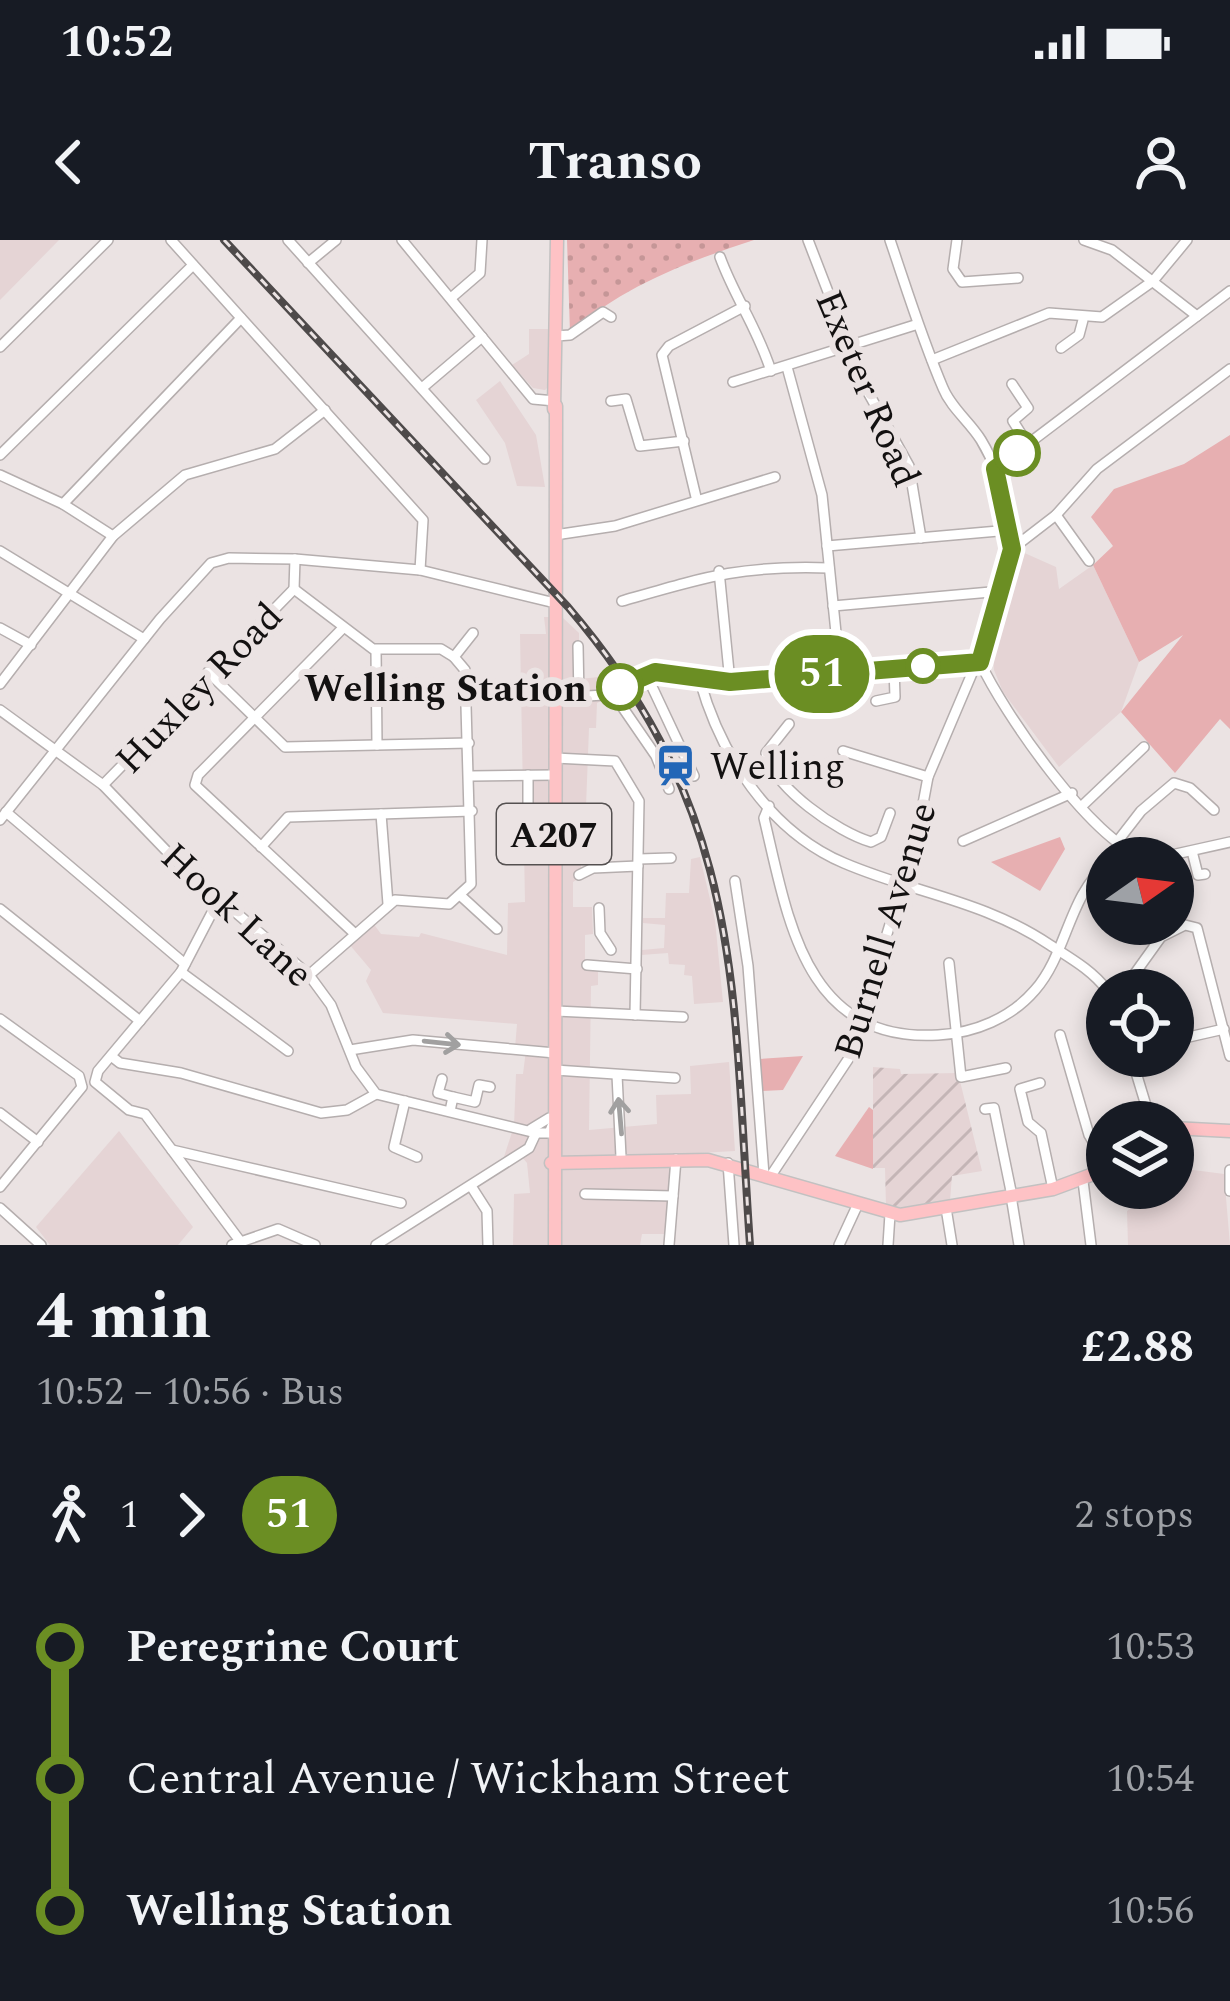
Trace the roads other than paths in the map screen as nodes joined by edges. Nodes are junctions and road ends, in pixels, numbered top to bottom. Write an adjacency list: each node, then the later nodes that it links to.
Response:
1 (108, 240): 29 (street)
2 (171, 240): 16 (street)
3 (288, 240): 15 (street)
4 (336, 240): 15 (street)
5 (402, 240): 20 (street)
6 (482, 240): 20 (street)
7 (557, 240): 27 (main road, A207)
8 (808, 240): 30 (street, Exeter Road)
9 (890, 240): 26 (street, Burnell Avenue)
10 (957, 240): 17 (street)
11 (1084, 240): 13 (street)
12 (1187, 240): 18 (street)
13 (1114, 245): 18 (street)
14 (720, 257): 21 (street)
15 (308, 262): 40 (street)
16 (193, 265): 24 (street); 48 (street)
17 (1018, 278)
18 (1153, 281): 23 (street); 25 (street)
19 (1230, 291): 23 (street)
20 (451, 298): 28 (street)
21 (745, 306): 35 (street); 46 (street)
22 (611, 316): 27 (street)
23 (1197, 316): 47 (street)
24 (242, 318): 43 (street); 54 (street)
25 (1083, 320): 31 (street); 32 (street)
26 (915, 325): 30 (street); 32 (street, Burnell Avenue)
27 (556, 336): 41 (main road, A207)
28 (482, 337): 36 (street); 40 (street)
29 (0, 347)
30 (849, 348): 33 (street); 59 (street, Exeter Road)
31 (1061, 348)
32 (932, 360): 50 (street, Burnell Avenue)
33 (787, 367): 35 (street); 60 (street)
34 (1230, 369): 55 (street)
35 (771, 371): 38 (street)
36 (512, 372): 37 (street); 41 (street)
37 (501, 381)
38 (733, 382)
39 (1012, 384): 47 (street)
40 (422, 388): 49 (street)
41 (556, 400): 44 (main road, A207)
42 (611, 401): 46 (street)
43 (325, 410): 58 (street); 66 (street)
44 (556, 436): 45 (street); 57 (main road, A207)
45 (541, 439)
46 (684, 441): 53 (street)
47 (1028, 445): 50 (street)
48 (0, 455)
49 (485, 459)
50 (995, 469): 56 (street, Burnell Avenue)
51 (0, 475): 54 (street)
52 (775, 477): 53 (street)
53 (696, 497): 57 (street)
54 (63, 504): 58 (street)
55 (1056, 515): 61 (street); 64 (street)
56 (1010, 530): 59 (street); 61 (street, Burnell Avenue)
57 (555, 535): 72 (main road, A207)
58 (113, 536): 70 (street)
59 (921, 538): 60 (street)
60 (827, 546): 65 (street)
61 (1012, 549): 69 (street, Burnell Avenue)
62 (0, 551): 70 (street)
63 (295, 559): 66 (street); 68 (street); 77 (street)
64 (1089, 561)
65 (829, 568): 67 (street); 73 (street)
66 (420, 570): 72 (street)
67 (719, 571): 71 (street); 88 (street)
68 (294, 589): 75 (street); 84 (street, Huxley Road)
69 (1002, 591): 73 (street); 82 (street, Burnell Avenue)
70 (74, 592): 77 (street); 78 (street)
71 (622, 601)
72 (555, 603): 91 (main road, A207)
73 (833, 606): 85 (street)
74 (0, 628): 78 (street)
75 (342, 628): 80 (street); 95 (street)
76 (473, 633): 81 (street)
77 (144, 639): 99 (street)
78 (31, 645): 89 (street)
79 (578, 646): 92 (street)
80 (376, 650): 81 (street); 98 (street)
81 (454, 657): 97 (street)
82 (976, 666): 83 (street); 108 (street, Burnell Avenue); 112 (street)
83 (894, 668): 85 (street); 93 (street)
84 (208, 672): 95 (street); 109 (street, Huxley Road)
85 (840, 672): 88 (street)
86 (646, 674): 87 (street); 90 (street); 107 (street)
87 (700, 681): 88 (street); 110 (street)
88 (730, 682)
89 (0, 684)
90 (612, 692): 92 (street); 111 (street)
91 (554, 698): 92 (street); 102 (main road, A207)
92 (579, 698)
93 (876, 701)
94 (0, 710): 99 (street, Hook Lane)
95 (254, 718): 98 (street); 125 (street)
96 (789, 724): 103 (street)
97 (469, 742): 98 (street); 106 (street)
98 (377, 745)
99 (55, 747): 109 (street, Hook Lane); 119 (street)
100 (1144, 747): 114 (street)
101 (843, 751): 108 (street)
102 (555, 758): 105 (main road, A207); 129 (street)
103 (769, 766): 110 (street); 117 (street)
104 (527, 775): 105 (street); 106 (street); 120 (street)
105 (555, 775): 153 (main road, A207)
106 (471, 776): 116 (street)
107 (694, 776)
108 (928, 777): 132 (street, Burnell Avenue)
109 (103, 785): 136 (street, Hook Lane)
110 (749, 785): 113 (street)
111 (669, 789)
112 (1072, 794): 114 (street); 123 (street)
113 (762, 804): 132 (street); 157 (street)
114 (1082, 806): 121 (street)
115 (1214, 810): 122 (street)
116 (472, 811): 118 (street); 135 (street)
117 (890, 813)
118 (382, 814): 125 (street); 137 (street)
119 (3, 816): 145 (street)
120 (507, 819)
121 (1112, 837)
122 (1121, 837)
123 (963, 841)
124 (1230, 842): 126 (street)
125 (261, 847): 141 (street)
126 (1194, 851)
127 (671, 858): 129 (street)
128 (1194, 859): 131 (street)
129 (639, 863): 130 (street); 147 (street)
130 (579, 875)
131 (1198, 875)
132 (903, 880): 142 (street); 157 (street, Burnell Avenue)
133 (735, 881): 193 (street)
134 (1086, 889): 142 (street)
135 (461, 896): 137 (street); 140 (street)
136 (219, 899): 145 (street); 150 (street, Hook Lane)
137 (388, 904): 141 (street)
138 (599, 908): 146 (street)
139 (0, 909): 158 (street)
140 (497, 928)
141 (354, 933): 150 (street)
142 (1060, 952): 149 (street); 160 (street)
143 (949, 963): 160 (street)
144 (587, 965): 146 (street)
145 (183, 968): 158 (street); 164 (street)
146 (611, 969): 147 (street)
147 (637, 969): 154 (street)
148 (1139, 969): 152 (street)
149 (1086, 973)
150 (309, 975): 163 (street, Hook Lane)
151 (1230, 982): 152 (street)
152 (1214, 989): 159 (street)
153 (556, 1012): 154 (street); 165 (main road, A207)
154 (635, 1015): 155 (street)
155 (683, 1017)
156 (0, 1018): 185 (street)
157 (862, 1020): 160 (street); 193 (street, Burnell Avenue)
158 (140, 1022): 166 (street)
159 (1224, 1029): 162 (street); 167 (street)
160 (957, 1034): 168 (street)
161 (1060, 1035): 181 (street)
162 (1194, 1036)
163 (350, 1050): 165 (street, one-way to 165); 175 (street, Hook Lane)
164 (288, 1052)
165 (555, 1053): 169 (main road, A207)
166 (111, 1056): 175 (street); 186 (street)
167 (1230, 1056)
168 (1006, 1068)
169 (555, 1070): 170 (street); 182 (main road, A207)
170 (616, 1075): 172 (street); 188 (street, one-way to 170)
171 (442, 1078): 176 (street)
172 (675, 1078)
173 (1040, 1083): 198 (street)
174 (490, 1087): 176 (street)
175 (376, 1094): 177 (street)
176 (453, 1097): 179 (street)
177 (405, 1101): 179 (street); 187 (street)
178 (985, 1109): 202 (street)
179 (450, 1111): 182 (street)
180 (0, 1113): 185 (street)
181 (1086, 1126)
182 (543, 1127): 190 (main road, A207); 196 (street)
183 (1194, 1129): 184 (main road)
184 (1230, 1131)
185 (38, 1142): 197 (street)
186 (172, 1150): 203 (street); 208 (street)
187 (417, 1157)
188 (617, 1159): 189 (main road); 190 (main road)
189 (676, 1159): 191 (main road); 201 (street)
190 (554, 1163): 213 (main road, A207)
191 (728, 1163): 193 (main road); 215 (street)
192 (1230, 1170): 199 (street)
193 (767, 1176): 204 (main road)
194 (1086, 1179): 195 (main road)
195 (1083, 1181): 198 (main road); 220 (street)
196 (470, 1186): 211 (street); 212 (street)
197 (0, 1187)
198 (1053, 1189): 202 (main road)
199 (1230, 1191)
200 (585, 1194): 201 (street)
201 (673, 1196): 214 (street)
202 (1011, 1196): 206 (main road); 219 (street)
203 (400, 1204)
204 (857, 1205): 207 (main road); 216 (street)
205 (0, 1208): 209 (street)
206 (946, 1208): 207 (main road); 218 (street)
207 (890, 1214): 217 (street)
208 (236, 1243): 210 (street)
209 (41, 1245)
210 (315, 1245)
211 (376, 1245)
212 (488, 1245)
213 (555, 1245)
214 (669, 1245)
215 (734, 1245)
216 (839, 1245)
217 (888, 1245)
218 (952, 1245)
219 (1019, 1245)
220 (1091, 1245)

